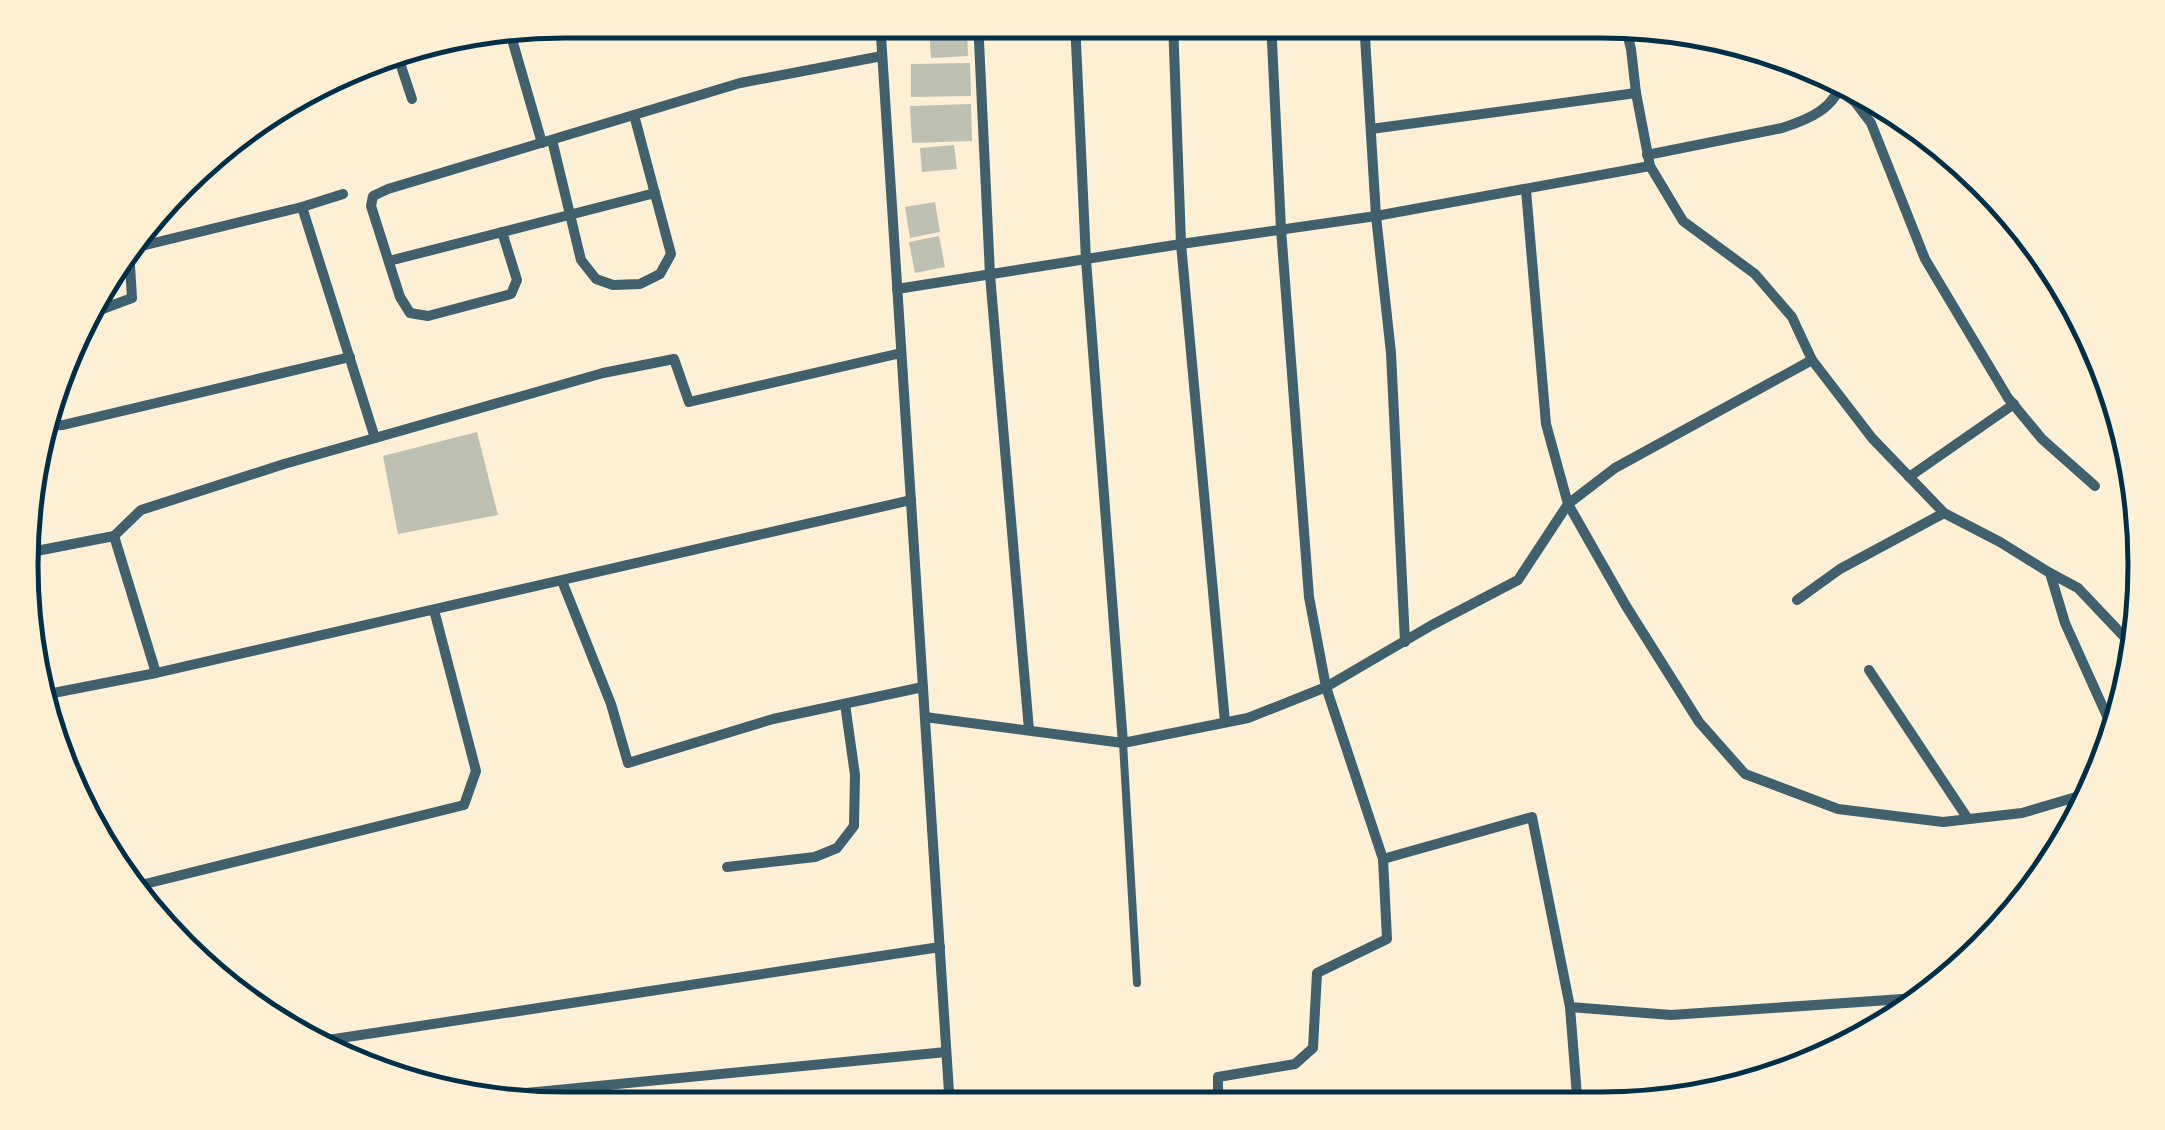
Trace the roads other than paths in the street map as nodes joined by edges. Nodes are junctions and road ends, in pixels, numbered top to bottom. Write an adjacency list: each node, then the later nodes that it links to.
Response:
1 (881, 38): 9 (street)
2 (979, 38): 32 (street)
3 (1076, 38): 29 (street)
4 (1174, 38): 27 (street)
5 (1272, 38): 25 (street)
6 (1365, 38): 16 (street)
7 (1628, 39): 11 (street)
8 (513, 41): 17 (street)
9 (882, 56): 15 (street); 33 (street)
10 (400, 63): 13 (street)
11 (1636, 93): 16 (street); 18 (street)
12 (1837, 94): 18 (street)
13 (412, 99)
14 (1857, 104): 38 (street)
15 (634, 116): 17 (street); 20 (street)
16 (1371, 129): 24 (street)
17 (547, 142): 23 (street); 30 (street)
18 (1648, 161): 19 (street); 37 (street)
19 (1526, 190): 24 (street); 44 (street)
20 (655, 193): 23 (street); 23 (street)
21 (343, 194): 22 (street)
22 (302, 207): 28 (street); 36 (street)
23 (570, 216): 26 (street)
24 (1376, 216): 25 (street); 53 (street)
25 (1281, 229): 27 (street); 57 (street)
26 (502, 232): 30 (street); 30 (street)
27 (1181, 244): 29 (street); 62 (street)
28 (146, 245)
29 (1086, 260): 32 (street); 64 (street)
30 (389, 261)
31 (130, 267): 34 (street)
32 (990, 276): 33 (street); 63 (street)
33 (898, 289): 35 (street)
34 (104, 308)
35 (901, 353): 40 (street); 43 (street)
36 (350, 357): 39 (street); 40 (street)
37 (1812, 360): 41 (street); 44 (street)
38 (2014, 404): 41 (street); 42 (street)
39 (56, 425)
40 (375, 438): 46 (street)
41 (1909, 477): 45 (street)
42 (2095, 486)
43 (911, 500): 49 (street); 56 (street)
44 (1568, 504): 53 (street); 66 (street)
45 (1944, 513): 48 (street); 50 (street)
46 (114, 536): 47 (street); 55 (street)
47 (38, 551)
48 (2050, 573): 52 (street); 60 (street)
49 (562, 580): 51 (street); 59 (street)
50 (1797, 600)
51 (434, 610): 55 (street); 69 (street)
52 (2123, 636)
53 (1405, 642): 57 (street)
54 (1869, 670): 66 (street)
55 (156, 673): 58 (street)
56 (923, 687): 59 (street); 61 (street)
57 (1326, 688): 62 (street); 67 (street)
58 (53, 693)
59 (844, 704): 68 (street)
60 (2106, 715)
61 (925, 716): 63 (street); 70 (street)
62 (1225, 722): 64 (street)
63 (1029, 730): 64 (street)
64 (1123, 743): 71 (street)
65 (2073, 798): 66 (street)
66 (1968, 819)
67 (1383, 859): 73 (street); 78 (street)
68 (726, 867)
69 (145, 884)
70 (940, 948): 74 (street); 75 (street)
71 (1137, 983)
72 (1900, 999): 73 (street)
73 (1570, 1007): 79 (street)
74 (333, 1038)
75 (946, 1052): 76 (street); 77 (street)
76 (543, 1091)
77 (949, 1092)
78 (1218, 1092)
79 (1578, 1092)

